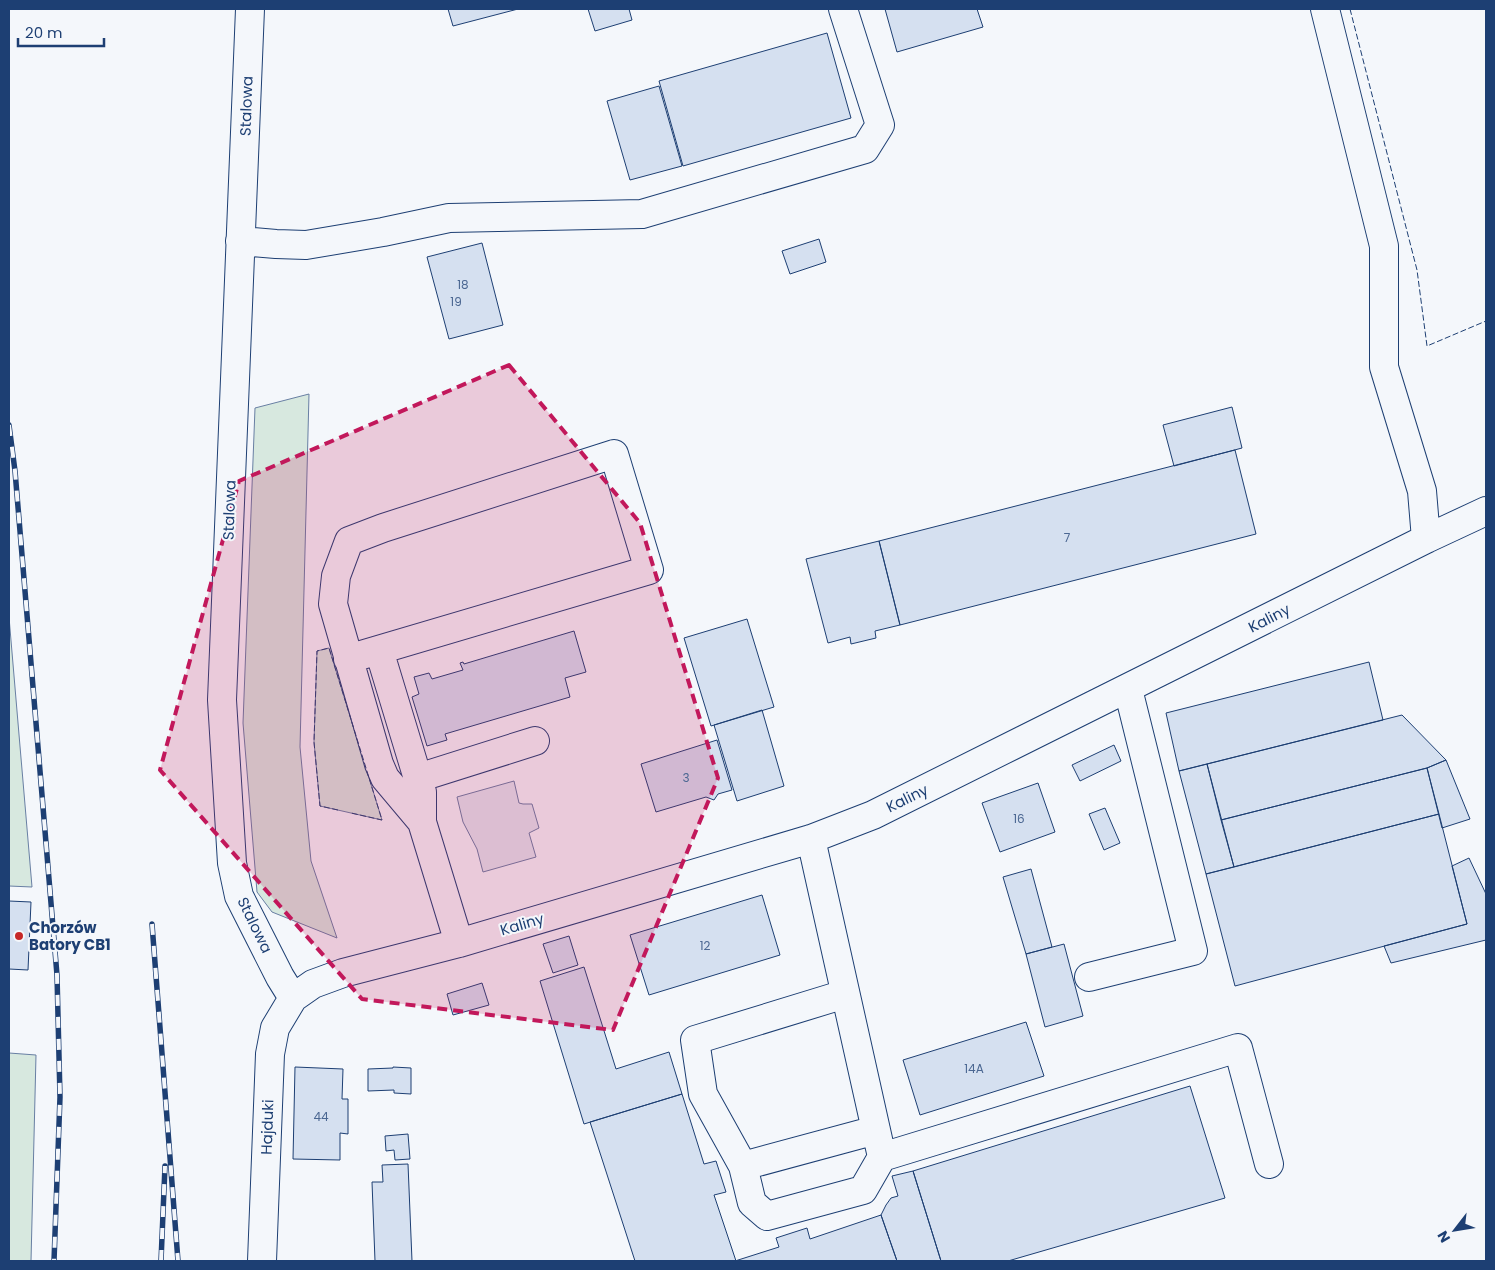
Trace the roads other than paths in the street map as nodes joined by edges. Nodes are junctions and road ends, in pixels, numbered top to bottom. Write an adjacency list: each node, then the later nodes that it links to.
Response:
1 (250, 9): 4 (street, Stalowa)
2 (843, 9): 4 (street)
3 (1325, 9): 6 (street)
4 (240, 240): 17 (street, Stalowa)
5 (1486, 511): 6 (street, Kaliny)
6 (1426, 539): 9 (street, Kaliny)
7 (379, 650): 8 (street); 8 (street); 11 (street)
8 (348, 658): 12 (street)
9 (1128, 689): 13 (street, Kaliny); 15 (street)
10 (535, 741): 11 (street)
11 (418, 778): 12 (street)
12 (422, 822): 14 (street)
13 (811, 839): 14 (street, Kaliny); 16 (street)
14 (459, 943): 17 (street, Kaliny)
15 (1088, 977)
16 (845, 994): 18 (street); 21 (street)
17 (293, 998): 22 (street, Hajduki)
18 (876, 1130): 19 (street); 21 (street)
19 (882, 1157): 20 (street); 21 (street)
20 (1269, 1164)
21 (743, 1166)
22 (262, 1261)

